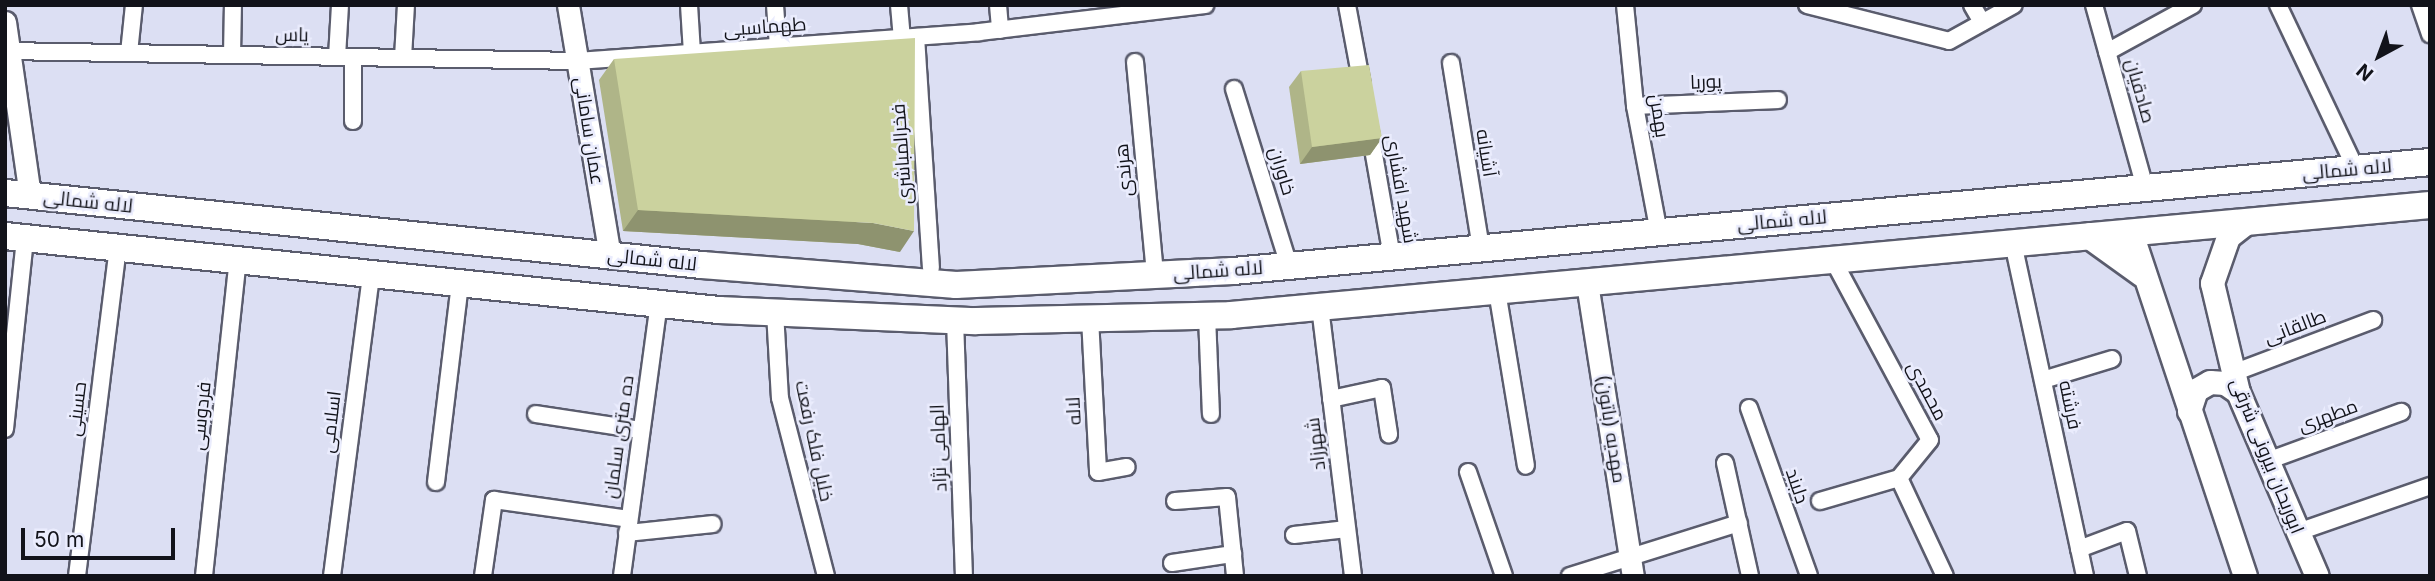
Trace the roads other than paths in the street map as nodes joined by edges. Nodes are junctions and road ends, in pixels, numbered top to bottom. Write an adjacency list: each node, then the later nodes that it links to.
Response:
1 (134, 5): 29 (street)
2 (233, 5): 31 (street)
3 (340, 5): 32 (street)
4 (406, 5): 33 (street)
5 (568, 5): 34 (street, عمان سامانی)
6 (689, 5): 30 (street)
7 (775, 5): 26 (street)
8 (900, 5): 25 (street, فخرالمباشری)
9 (998, 5): 23 (street)
10 (1205, 5): 20 (street, طهماسبی)
11 (1347, 5): 58 (street, شهید افشاری)
12 (1625, 5): 39 (street, بهمن)
13 (1807, 5): 22 (street)
14 (1972, 5): 22 (street)
15 (2014, 5): 22 (street)
16 (2094, 5): 28 (street, صادقیان)
17 (2193, 5): 28 (street)
18 (2278, 5): 42 (street)
19 (2420, 5): 24 (street)
20 (1076, 13): 23 (street, طهماسبی)
21 (5, 22): 27 (street)
22 (1982, 22)
23 (1000, 30): 25 (street, طهماسبی)
24 (2430, 34)
25 (909, 37): 26 (street, طهماسبی); 63 (street, فخرالمباشری)
26 (778, 47): 30 (street, طهماسبی)
27 (8, 51): 29 (street, یاس); 44 (street)
28 (2107, 52): 43 (street, صادقیان)
29 (129, 53): 31 (street, یاس)
30 (692, 53): 34 (street, طهماسبی)
31 (232, 55): 32 (street, یاس)
32 (345, 57): 33 (street, یاس); 40 (street)
33 (403, 58): 34 (street, یاس)
34 (578, 61): 57 (street, عمان سامانی)
35 (1135, 62): 67 (street, هرندی)
36 (1451, 63): 55 (street, آشیانه)
37 (1234, 89): 62 (street, خاوران)
38 (1778, 100): 39 (street, پوریا)
39 (1636, 106): 49 (street, بهمن)
40 (353, 121)
41 (2430, 162): 42 (main road, لاله شمالی)
42 (2356, 169): 43 (main road, لاله شمالی)
43 (2145, 188): 49 (main road, لاله شمالی)
44 (17, 195): 46 (main road, لاله شمالی)
45 (2430, 205): 47 (main road)
46 (209, 214): 48 (main road, لاله شمالی); 56 (main road)
47 (2247, 222): 50 (main road); 81 (main road, ابوریحان بیرونی شرقی)
48 (320, 226): 57 (main road, لاله شمالی); 61 (main road)
49 (1659, 233): 55 (main road, لاله شمالی)
50 (2131, 233): 51 (main road); 66 (main road)
51 (2090, 236): 53 (main road); 66 (main road)
52 (15, 237): 54 (main road); 88 (street)
53 (2013, 243): 60 (main road); 80 (street, فرشته)
54 (118, 248): 56 (main road); 111 (street, حسینی)
55 (1481, 249): 58 (main road, لاله شمالی)
56 (181, 254): 59 (main road)
57 (610, 256): 67 (main road, لاله شمالی)
58 (1392, 257): 62 (main road, لاله شمالی)
59 (239, 260): 61 (main road); 112 (street, فردوسی)
60 (1833, 260): 69 (main road); 96 (street, محمدی)
61 (290, 265): 65 (main road)
62 (1289, 266): 64 (main road, لاله شمالی)
63 (930, 268)
64 (1250, 270): 67 (main road, لاله شمالی); 74 (main road)
65 (371, 274): 68 (main road); 113 (street, اسلامی)
66 (2143, 274): 84 (main road)
67 (1155, 275)
68 (460, 283): 71 (main road); 97 (street)
69 (1587, 283): 70 (main road); 110 (street, مهدیه (باتون))
70 (1497, 291): 72 (main road); 93 (street)
71 (659, 303): 73 (main road); 89 (street, ده متری سلمان)
72 (1320, 307): 74 (main road); 82 (street, شهرزاد)
73 (775, 312): 77 (main road); 116 (street, خلیل فلک رفعت)
74 (1248, 314): 75 (main road)
75 (1207, 316): 76 (main road); 87 (street)
76 (1090, 318): 77 (main road); 94 (street, لاله)
77 (955, 320): 117 (street, الهامی نژاد)
78 (2373, 320): 81 (street, طالقانی)
79 (2112, 359): 80 (street)
80 (2043, 380): 107 (street, فرشته)
81 (2235, 382): 84 (main road); 91 (main road, ابوریحان بیرونی شرقی)
82 (1331, 398): 90 (street); 104 (street, شهرزاد)
83 (1749, 408): 123 (street, دلبند)
84 (2189, 411): 127 (main road)
85 (2401, 412): 91 (street, مطهری)
86 (536, 414): 89 (street)
87 (1211, 414)
88 (5, 429)
89 (641, 430): 103 (street, ده متری سلمان)
90 (1389, 434)
91 (2270, 460): 105 (main road, ابوریحان بیرونی شرقی)
92 (1726, 463): 101 (street)
93 (1526, 466)
94 (1127, 467)
95 (1468, 472): 120 (street)
96 (1899, 478): 100 (street); 124 (street)
97 (436, 482)
98 (2430, 486): 105 (street)
99 (1175, 501): 108 (street)
100 (1820, 501)
101 (1739, 523): 110 (street); 122 (street)
102 (713, 524): 103 (street)
103 (628, 526): 114 (street); 115 (street, ده متری سلمان)
104 (1347, 530): 106 (street); 119 (street, شهرزاد)
105 (2298, 532): 128 (main road, ابوریحان بیرونی شرقی)
106 (1294, 535)
107 (2079, 549): 125 (street, فرشته); 126 (street)
108 (1233, 554): 109 (street); 118 (street)
109 (1172, 563)
110 (1631, 565): 121 (street)
111 (77, 576)
112 (205, 576)
113 (332, 576)
114 (483, 576)
115 (622, 576)
116 (826, 576)
117 (964, 576)
118 (1235, 576)
119 (1353, 576)
120 (1504, 576)
121 (1570, 576)
122 (1750, 576)
123 (1809, 576)
124 (1945, 576)
125 (2085, 576)
126 (2138, 576)
127 (2245, 576)
128 (2316, 576)

